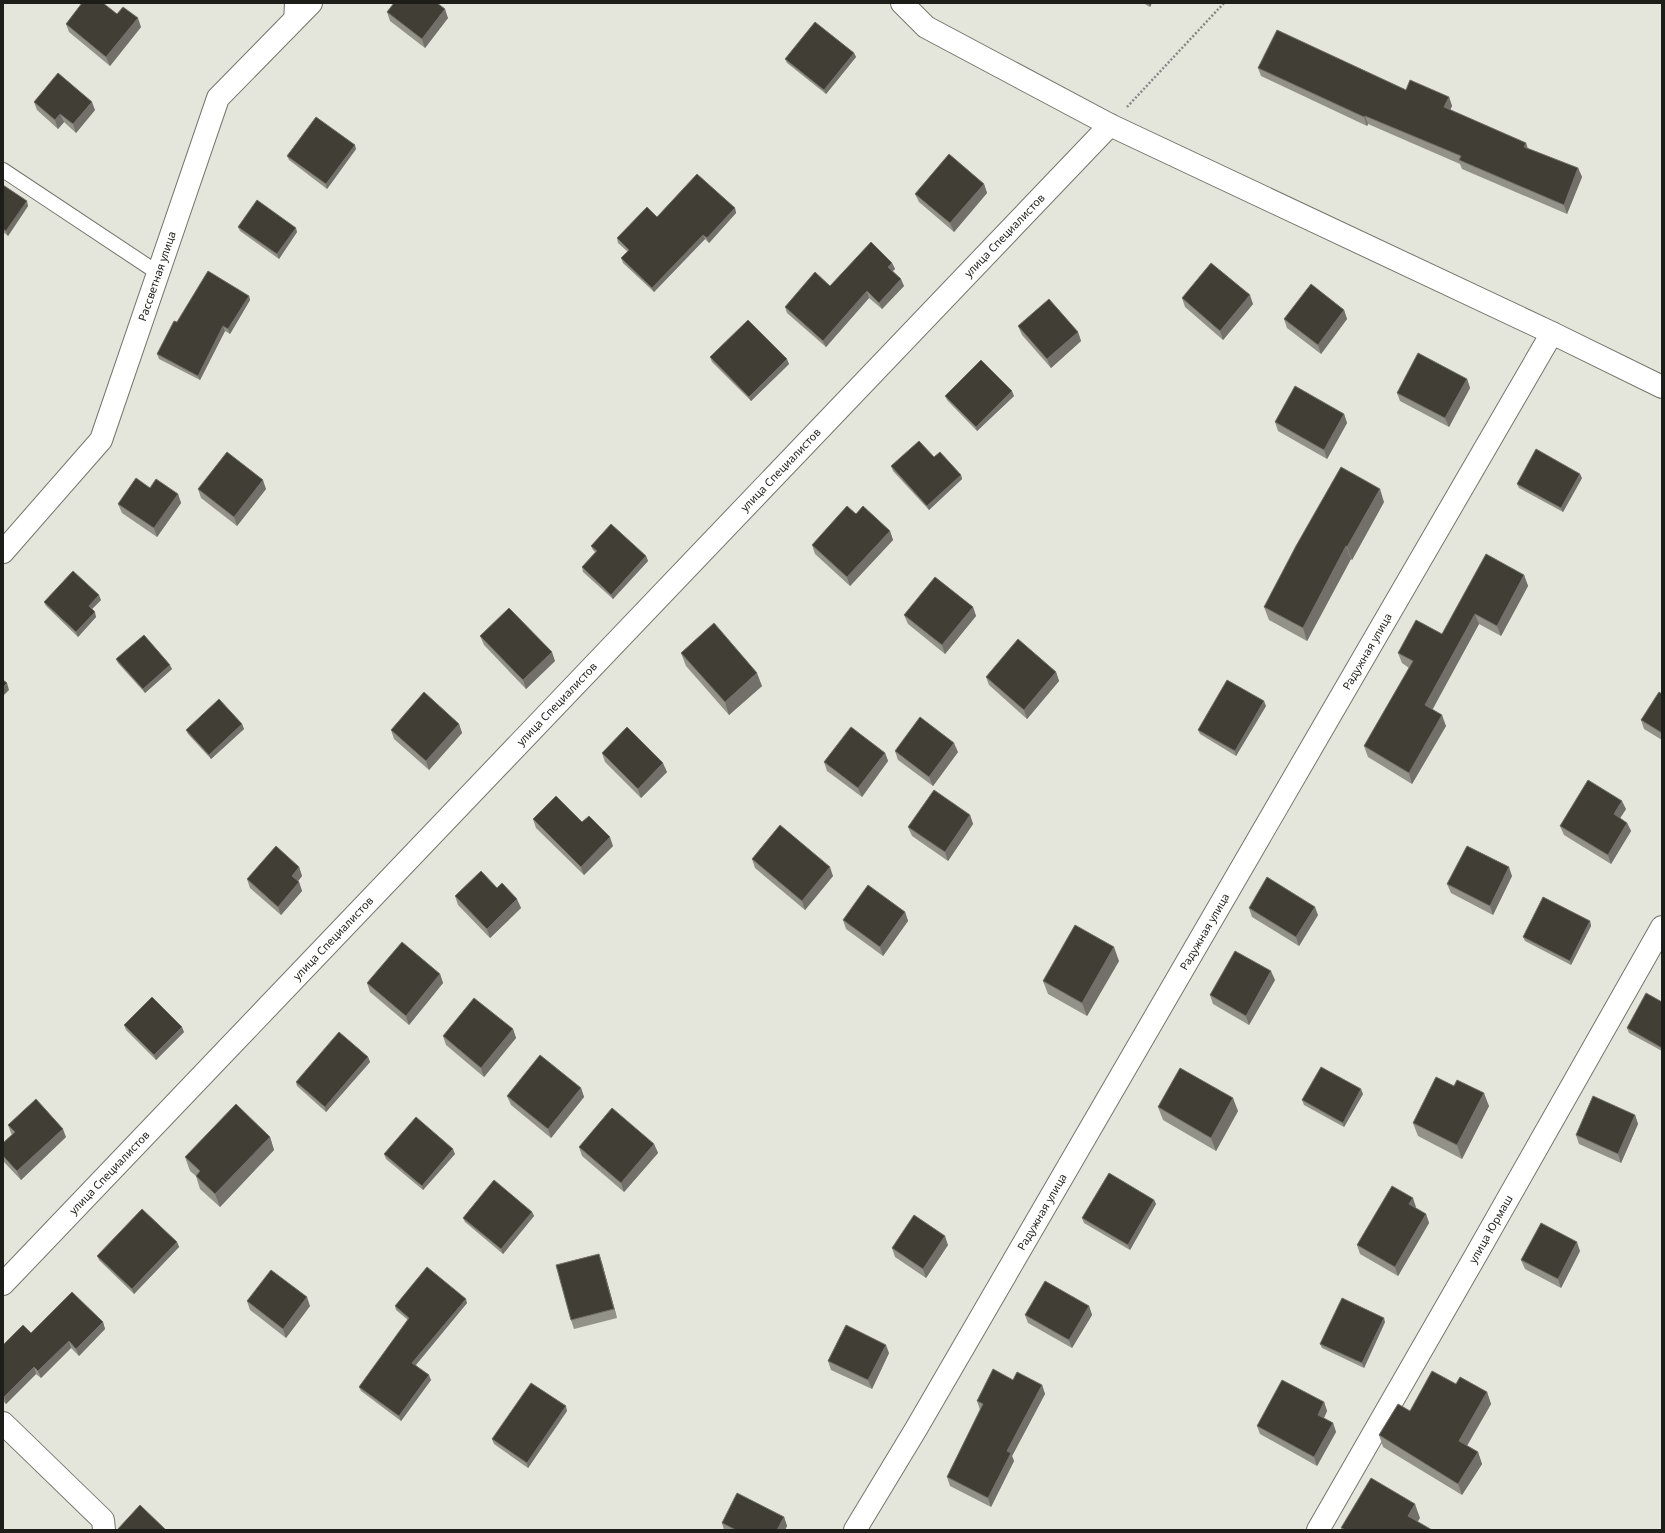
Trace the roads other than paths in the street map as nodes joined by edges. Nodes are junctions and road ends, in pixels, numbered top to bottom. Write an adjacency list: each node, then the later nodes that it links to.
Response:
1 (311, 3): 3 (street, Рассветная улица)
2 (902, 3): 4 (street)
3 (291, 13): 6 (street, Рассветная улица)
4 (1110, 124): 7 (street); 11 (street, улица Специалистов)
5 (3, 170): 6 (lane)
6 (158, 274): 9 (street, Рассветная улица)
7 (1552, 333): 8 (street); 14 (street, Радужная улица)
8 (1662, 387)
9 (3, 552)
10 (1662, 927): 15 (street, улица Юрмаш)
11 (3, 1284)
12 (3, 1423): 13 (street)
13 (104, 1530)
14 (855, 1530)
15 (1318, 1530)

